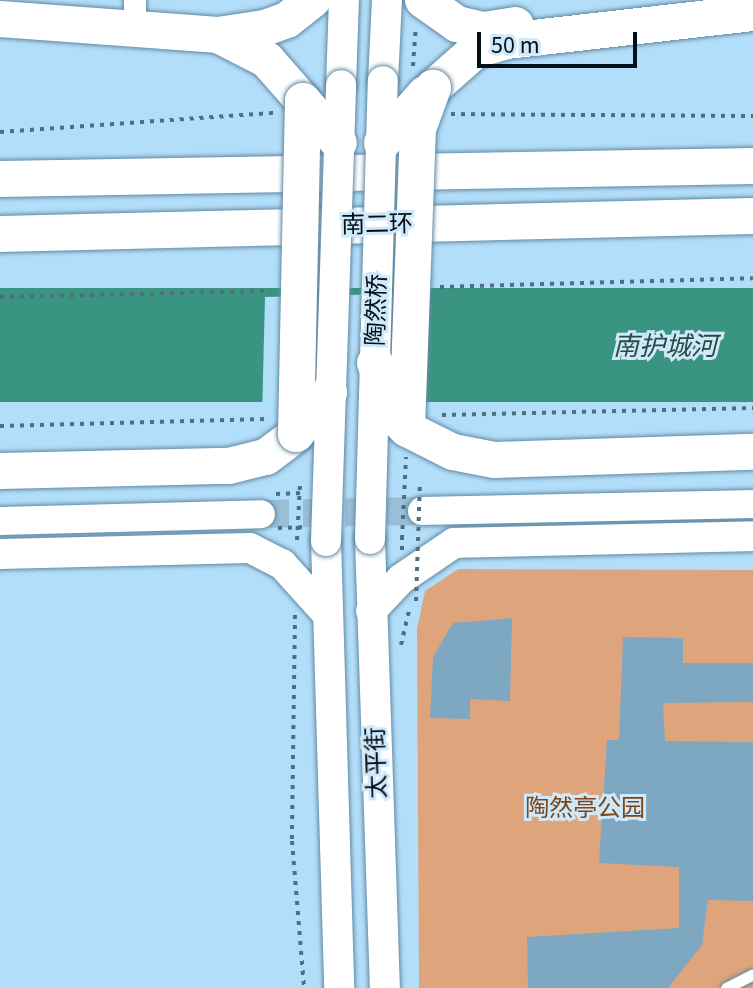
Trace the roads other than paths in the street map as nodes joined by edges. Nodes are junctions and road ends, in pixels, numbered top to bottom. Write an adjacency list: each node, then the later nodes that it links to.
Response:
1 (313, 0): 9 (highway)
2 (344, 0): 12 (main road, 陶然桥, bridge)
3 (387, 0): 13 (main road, 陶然桥, bridge)
4 (724, 0): 5 (highway)
5 (420, 11)
6 (753, 13): 10 (highway)
7 (135, 14): 8 (highway); 9 (highway)
8 (0, 19)
9 (218, 35): 11 (highway)
10 (423, 80): 13 (highway, bridge); 20 (highway, bridge)
11 (303, 101): 12 (highway, bridge); 21 (highway, bridge)
12 (339, 143): 19 (main road, 陶然桥, bridge)
13 (382, 143): 18 (main road, 陶然桥, bridge)
14 (753, 166): 15 (highway)
15 (0, 179)
16 (753, 216): 17 (highway, 南二环)
17 (0, 234)
18 (375, 363): 20 (highway, bridge); 29 (main road, 陶然桥, bridge)
19 (329, 393): 21 (highway, bridge); 30 (main road, 陶然桥, bridge)
20 (407, 429): 22 (highway, bridge)
21 (296, 434): 23 (highway)
22 (753, 452)
23 (0, 471)
24 (753, 504): 25 (street)
25 (422, 511)
26 (261, 514): 27 (street)
27 (0, 521)
28 (753, 536): 32 (main road)
29 (370, 539): 32 (main road, 太平街)
30 (326, 541): 33 (main road, 太平街)
31 (0, 554): 33 (main road)
32 (371, 611): 36 (main road, 太平街)
33 (327, 614): 35 (main road, 太平街)
34 (753, 974): 37 (lane)
35 (339, 988)
36 (385, 988)
37 (726, 988)

